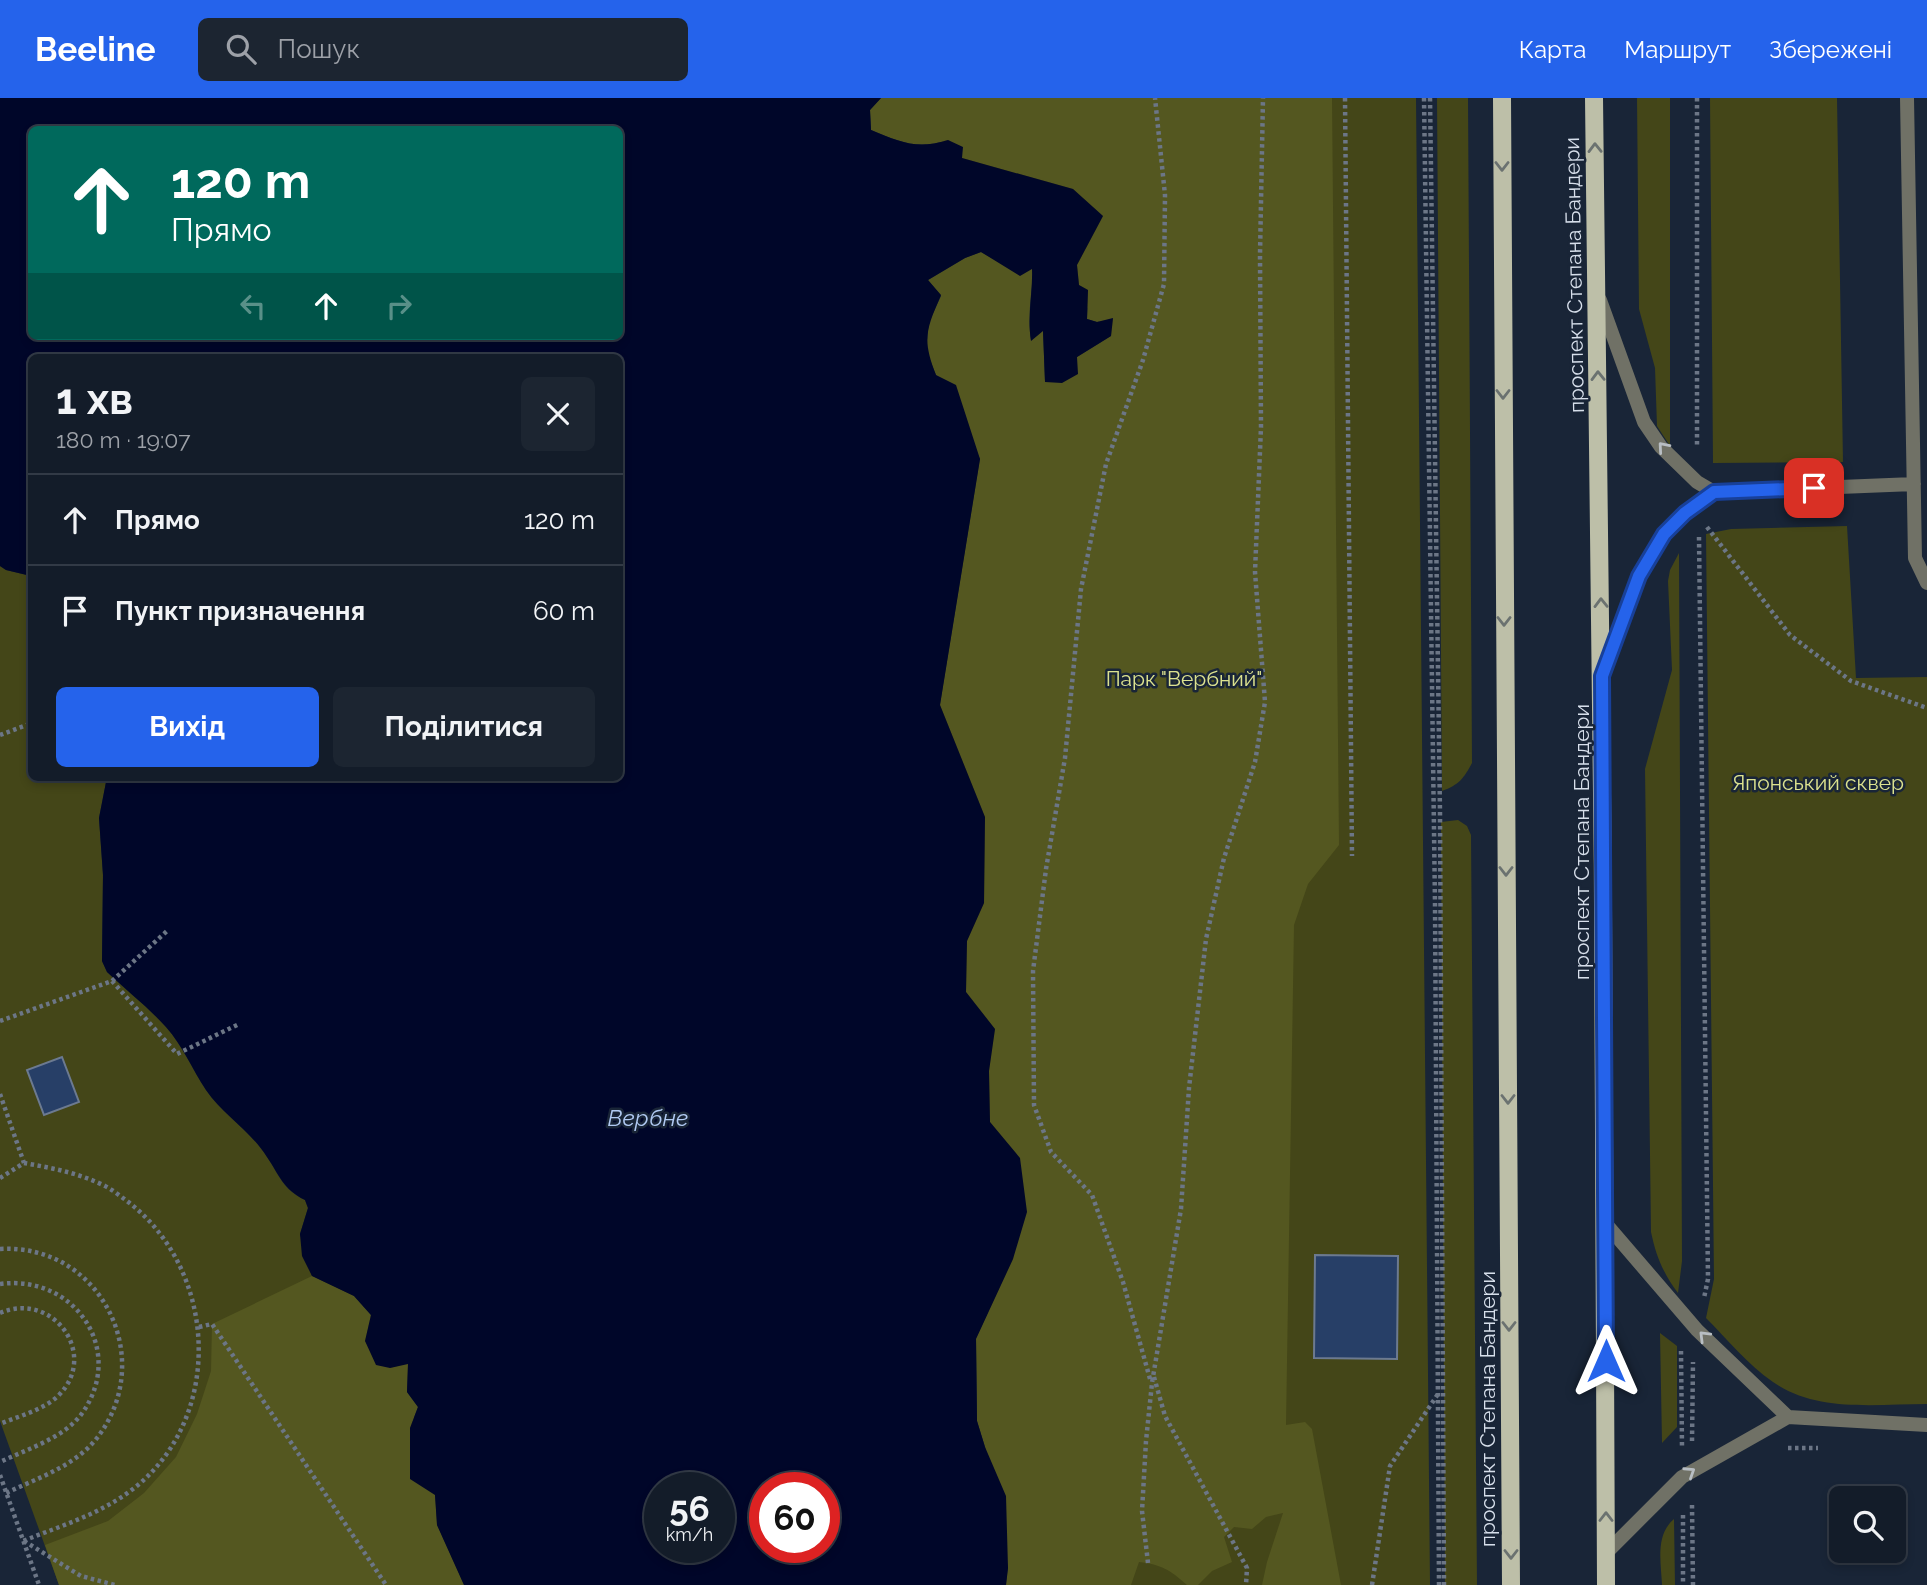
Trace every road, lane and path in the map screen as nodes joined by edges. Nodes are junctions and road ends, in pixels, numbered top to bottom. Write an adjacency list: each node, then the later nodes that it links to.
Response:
1 (1155, 98): 38 (path)
2 (1263, 98): 37 (path)
3 (1345, 98): 22 (path)
4 (1424, 98): 40 (path)
5 (1430, 98): 39 (path)
6 (1502, 98): 60 (main road, проспект Степана Бандери, one-way to 60)
7 (1594, 98): 10 (main road, проспект Степана Бандери, one-way to 7)
8 (1697, 98): 13 (path)
9 (1907, 98): 12 (street)
10 (1597, 291): 13 (street, one-way to 10); 18 (main road, проспект Степана Бандери, one-way to 10)
11 (1927, 405): 12 (street)
12 (1913, 414): 14 (street)
13 (1698, 482): 15 (street)
14 (1914, 484): 15 (street); 17 (street)
15 (1714, 492): 16 (street)
16 (1698, 510): 18 (street); 19 (path); 36 (path)
17 (1927, 583)
18 (1602, 676): 30 (main road, проспект Степана Бандери)
19 (1927, 708)
20 (28, 724): 21 (path)
21 (0, 735)
22 (1352, 856)
23 (167, 931): 24 (path)
24 (112, 981): 25 (path); 26 (path)
25 (0, 1021)
26 (239, 1024)
27 (0, 1094): 28 (path)
28 (23, 1163): 29 (path); 35 (path)
29 (0, 1178)
30 (1606, 1224): 34 (street); 52 (main road, проспект Степана Бандери, one-way to 30)
31 (0, 1249): 49 (path)
32 (0, 1284): 46 (path)
33 (0, 1313): 42 (path)
34 (1685, 1314): 36 (street); 47 (path)
35 (199, 1327): 51 (path); 56 (path)
36 (1697, 1330): 41 (street, one-way to 36); 47 (path)
37 (1153, 1375): 38 (path); 57 (path)
38 (1152, 1384): 53 (path)
39 (1444, 1384): 40 (path); 59 (path)
40 (1439, 1392): 58 (path); 59 (path)
41 (1787, 1417): 43 (street); 47 (street)
42 (0, 1423)
43 (1927, 1425)
44 (1782, 1448): 45 (path)
45 (1822, 1448)
46 (0, 1461)
47 (1687, 1473): 50 (path); 52 (street)
48 (0, 1475): 49 (path)
49 (6, 1493): 51 (path)
50 (1692, 1494): 62 (path); 63 (path)
51 (23, 1541): 54 (path); 55 (path)
52 (1606, 1553): 61 (main road, проспект Степана Бандери)
53 (1148, 1563)
54 (39, 1585)
55 (115, 1585)
56 (386, 1585)
57 (1246, 1585)
58 (1372, 1585)
59 (1442, 1585)
60 (1511, 1585)
61 (1606, 1585)
62 (1683, 1585)
63 (1693, 1585)

